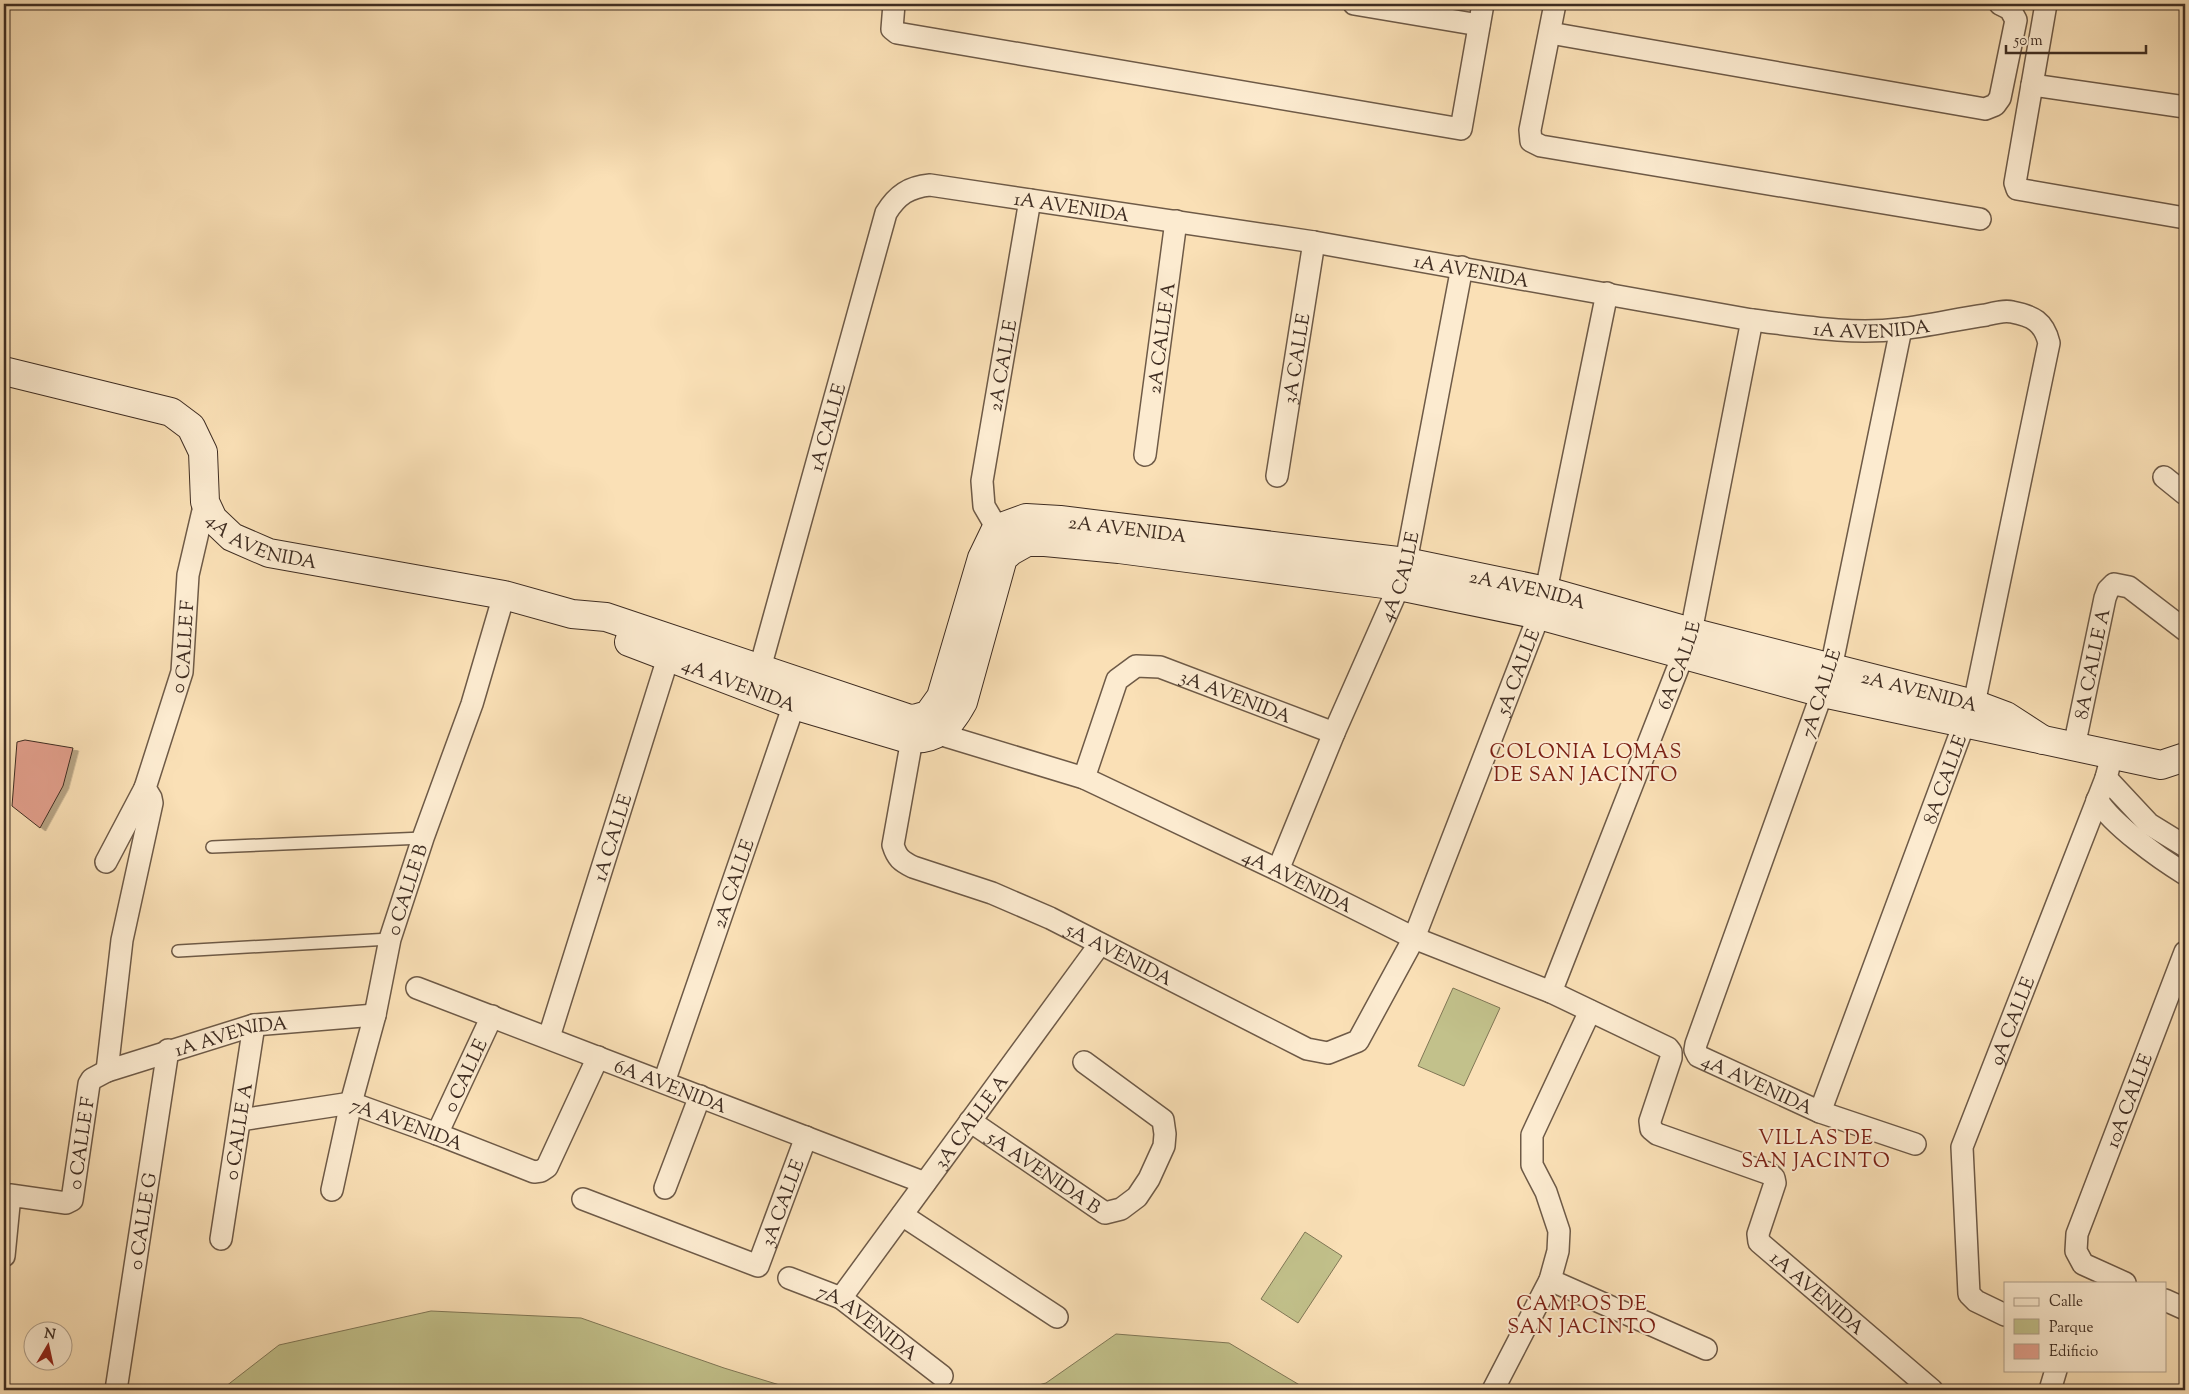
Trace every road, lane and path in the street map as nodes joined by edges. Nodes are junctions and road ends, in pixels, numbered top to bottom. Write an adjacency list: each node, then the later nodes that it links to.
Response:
1 (894, 4): 7 (street)
2 (1354, 4): 7 (street)
3 (1483, 4): 7 (street)
4 (1555, 4): 8 (street)
5 (2000, 4): 8 (street)
6 (2046, 4): 9 (street)
7 (1479, 24)
8 (1550, 33): 14 (street)
9 (2032, 85): 10 (street); 13 (street)
10 (2185, 107)
11 (903, 192): 12 (street, 1A AVENIDA); 35 (street, 1A CALLE)
12 (1030, 200): 15 (street, 1A AVENIDA); 28 (street, 2A CALLE)
13 (2185, 218)
14 (1980, 219)
15 (1176, 221): 16 (street, 1A AVENIDA); 23 (street, 2A CALLE A)
16 (1314, 242): 17 (street, 1A AVENIDA); 24 (street, 3A CALLE)
17 (1462, 267): 18 (street, 1A AVENIDA); 29 (street, 4A CALLE)
18 (1607, 293): 19 (street, 1A AVENIDA); 31 (street, 5A CALLE)
19 (1752, 320): 21 (street, 1A AVENIDA); 33 (street, 6A CALLE)
20 (2039, 321): 21 (street, 1A AVENIDA); 38 (street, 8A CALLE)
21 (1901, 329): 36 (street, 7A CALLE)
22 (4, 371): 27 (street, 4A AVENIDA)
23 (1145, 455)
24 (1277, 476)
25 (2164, 477): 26 (street)
26 (2185, 494)
27 (205, 502): 30 (street, 4A AVENIDA); 45 (street, 0 CALLE F)
28 (1004, 540): 29 (street, 2A AVENIDA); 39 (street)
29 (1403, 574): 31 (street, 2A AVENIDA); 40 (street, 4A CALLE)
30 (504, 595): 34 (street, 4A AVENIDA); 47 (street, 0 CALLE B)
31 (1543, 603): 33 (street, 2A AVENIDA); 53 (street, 5A CALLE)
32 (2185, 630): 41 (street, 8A CALLE A)
33 (1687, 644): 36 (street, 2A AVENIDA); 59 (street, 6A CALLE)
34 (670, 648): 35 (street, 4A AVENIDA); 37 (street, 4A AVENIDA); 64 (street, 1A CALLE)
35 (760, 668): 37 (street, 4A AVENIDA)
36 (1827, 680): 38 (street, 2A AVENIDA); 65 (street, 7A CALLE)
37 (798, 695): 39 (street, 4A AVENIDA); 71 (street, 2A CALLE)
38 (1969, 714): 41 (street, 2A AVENIDA); 74 (street, 8A CALLE)
39 (920, 725): 44 (street, 4A AVENIDA); 55 (street, 5A AVENIDA)
40 (1334, 733): 44 (street, 3A AVENIDA); 51 (street, 4A CALLE)
41 (2074, 747): 43 (street, 2A AVENIDA)
42 (2173, 761): 43 (street, 2A AVENIDA)
43 (2109, 767): 46 (street, 9A CALLE); 48 (street)
44 (1084, 778): 51 (street, 4A AVENIDA)
45 (145, 788): 50 (street, 0 CALLE F); 70 (street, 0 CALLE F)
46 (2097, 800): 52 (street); 94 (street, 9A CALLE)
47 (423, 838): 49 (lane); 54 (street, 0 CALLE B)
48 (2185, 846)
49 (212, 847)
50 (106, 862)
51 (1278, 870): 53 (street, 4A AVENIDA)
52 (2185, 874)
53 (1414, 938): 59 (street, 4A AVENIDA); 66 (street, 5A CALLE)
54 (390, 939): 56 (lane); 61 (street, 0 CALLE B)
55 (1100, 944): 66 (street, 5A AVENIDA); 76 (street, 3A CALLE A)
56 (178, 951)
57 (2185, 952): 90 (street, 10A CALLE)
58 (417, 988): 62 (street, 6A AVENIDA)
59 (1551, 992): 60 (street, 4A AVENIDA)
60 (1590, 1010): 80 (street, 4A AVENIDA); 89 (street)
61 (375, 1015): 63 (street, 1A AVENIDA); 73 (street, 0 CALLE B)
62 (492, 1016): 64 (street, 6A AVENIDA); 77 (street, 0 CALLE)
63 (254, 1025): 67 (street, 1A AVENIDA); 75 (street, 0 CALLE A)
64 (549, 1038): 68 (street, 6A AVENIDA)
65 (1696, 1044): 74 (street, 4A AVENIDA)
66 (1342, 1049)
67 (168, 1050): 70 (street, 1A AVENIDA); 99 (street, 0 CALLE G)
68 (598, 1056): 71 (street, 6A AVENIDA); 77 (street, 7A AVENIDA)
69 (1084, 1062): 76 (street, 5A AVENIDA B)
70 (100, 1075): 87 (street, 0 CALLE F)
71 (664, 1082): 72 (street, 6A AVENIDA)
72 (700, 1096): 78 (street, 6A AVENIDA); 82 (street)
73 (351, 1104): 75 (street, 7A AVENIDA); 77 (street, 7A AVENIDA); 83 (street, 0 CALLE B)
74 (1820, 1112): 79 (street, 4A AVENIDA)
75 (240, 1120): 86 (street, 0 CALLE A)
76 (970, 1121): 81 (street, 3A CALLE A)
77 (437, 1134)
78 (806, 1138): 81 (street, 6A AVENIDA); 84 (street, 3A CALLE)
79 (1915, 1144)
80 (1770, 1174): 101 (street, 1A AVENIDA)
81 (925, 1183): 85 (street, 3A CALLE A)
82 (665, 1188)
83 (332, 1190)
84 (583, 1199)
85 (902, 1214): 91 (street, 3A CALLE A); 95 (street)
86 (222, 1239)
87 (4, 1256)
88 (789, 1278): 91 (street, 7A AVENIDA)
89 (1550, 1280): 96 (street); 100 (street)
90 (2124, 1282)
91 (841, 1298): 98 (street, 7A AVENIDA)
92 (2166, 1300): 93 (street)
93 (2185, 1309)
94 (2004, 1315)
95 (1058, 1318)
96 (1706, 1348)
97 (2055, 1372): 102 (street)
98 (942, 1376)
99 (116, 1390)
100 (1493, 1390)
101 (1932, 1390)
102 (2050, 1390)

